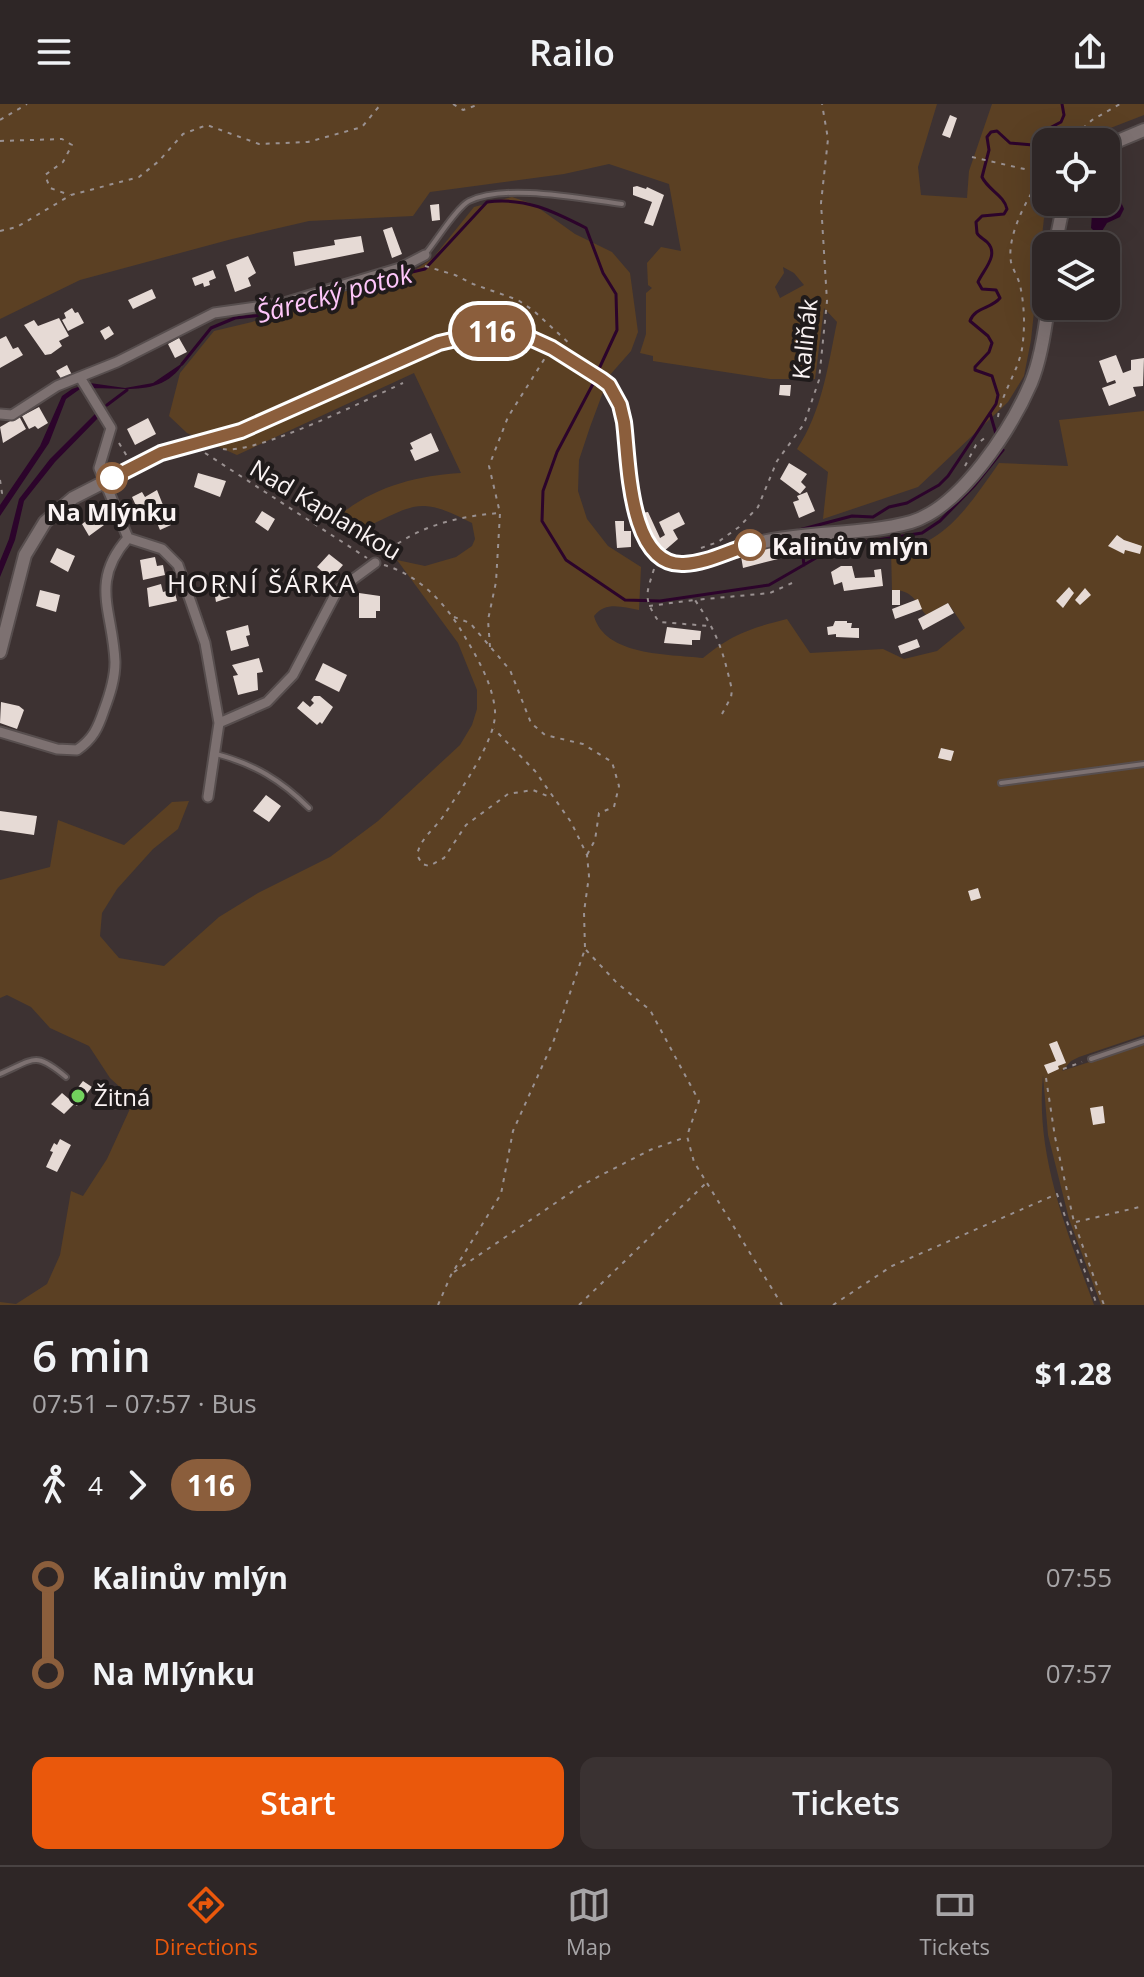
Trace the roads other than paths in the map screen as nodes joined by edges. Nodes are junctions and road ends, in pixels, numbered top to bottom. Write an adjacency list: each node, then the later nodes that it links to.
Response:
1 (1144, 130): 2 (street)
2 (1120, 140)
3 (622, 204): 4 (lane)
4 (424, 260): 6 (street)
5 (1047, 320): 8 (street)
6 (84, 384): 7 (street); 8 (street)
7 (0, 414)
8 (104, 482): 9 (street); 11 (street)
9 (128, 538): 12 (street); 13 (street)
10 (375, 563): 12 (street)
11 (0, 652)
12 (219, 723): 14 (street)
13 (0, 732)
14 (216, 754): 17 (street); 18 (lane)
15 (1144, 764): 16 (lane)
16 (1001, 783)
17 (208, 797)
18 (309, 808)
19 (1144, 1041): 20 (lane)
20 (1091, 1059)
21 (0, 1074): 22 (lane)
22 (66, 1077)

